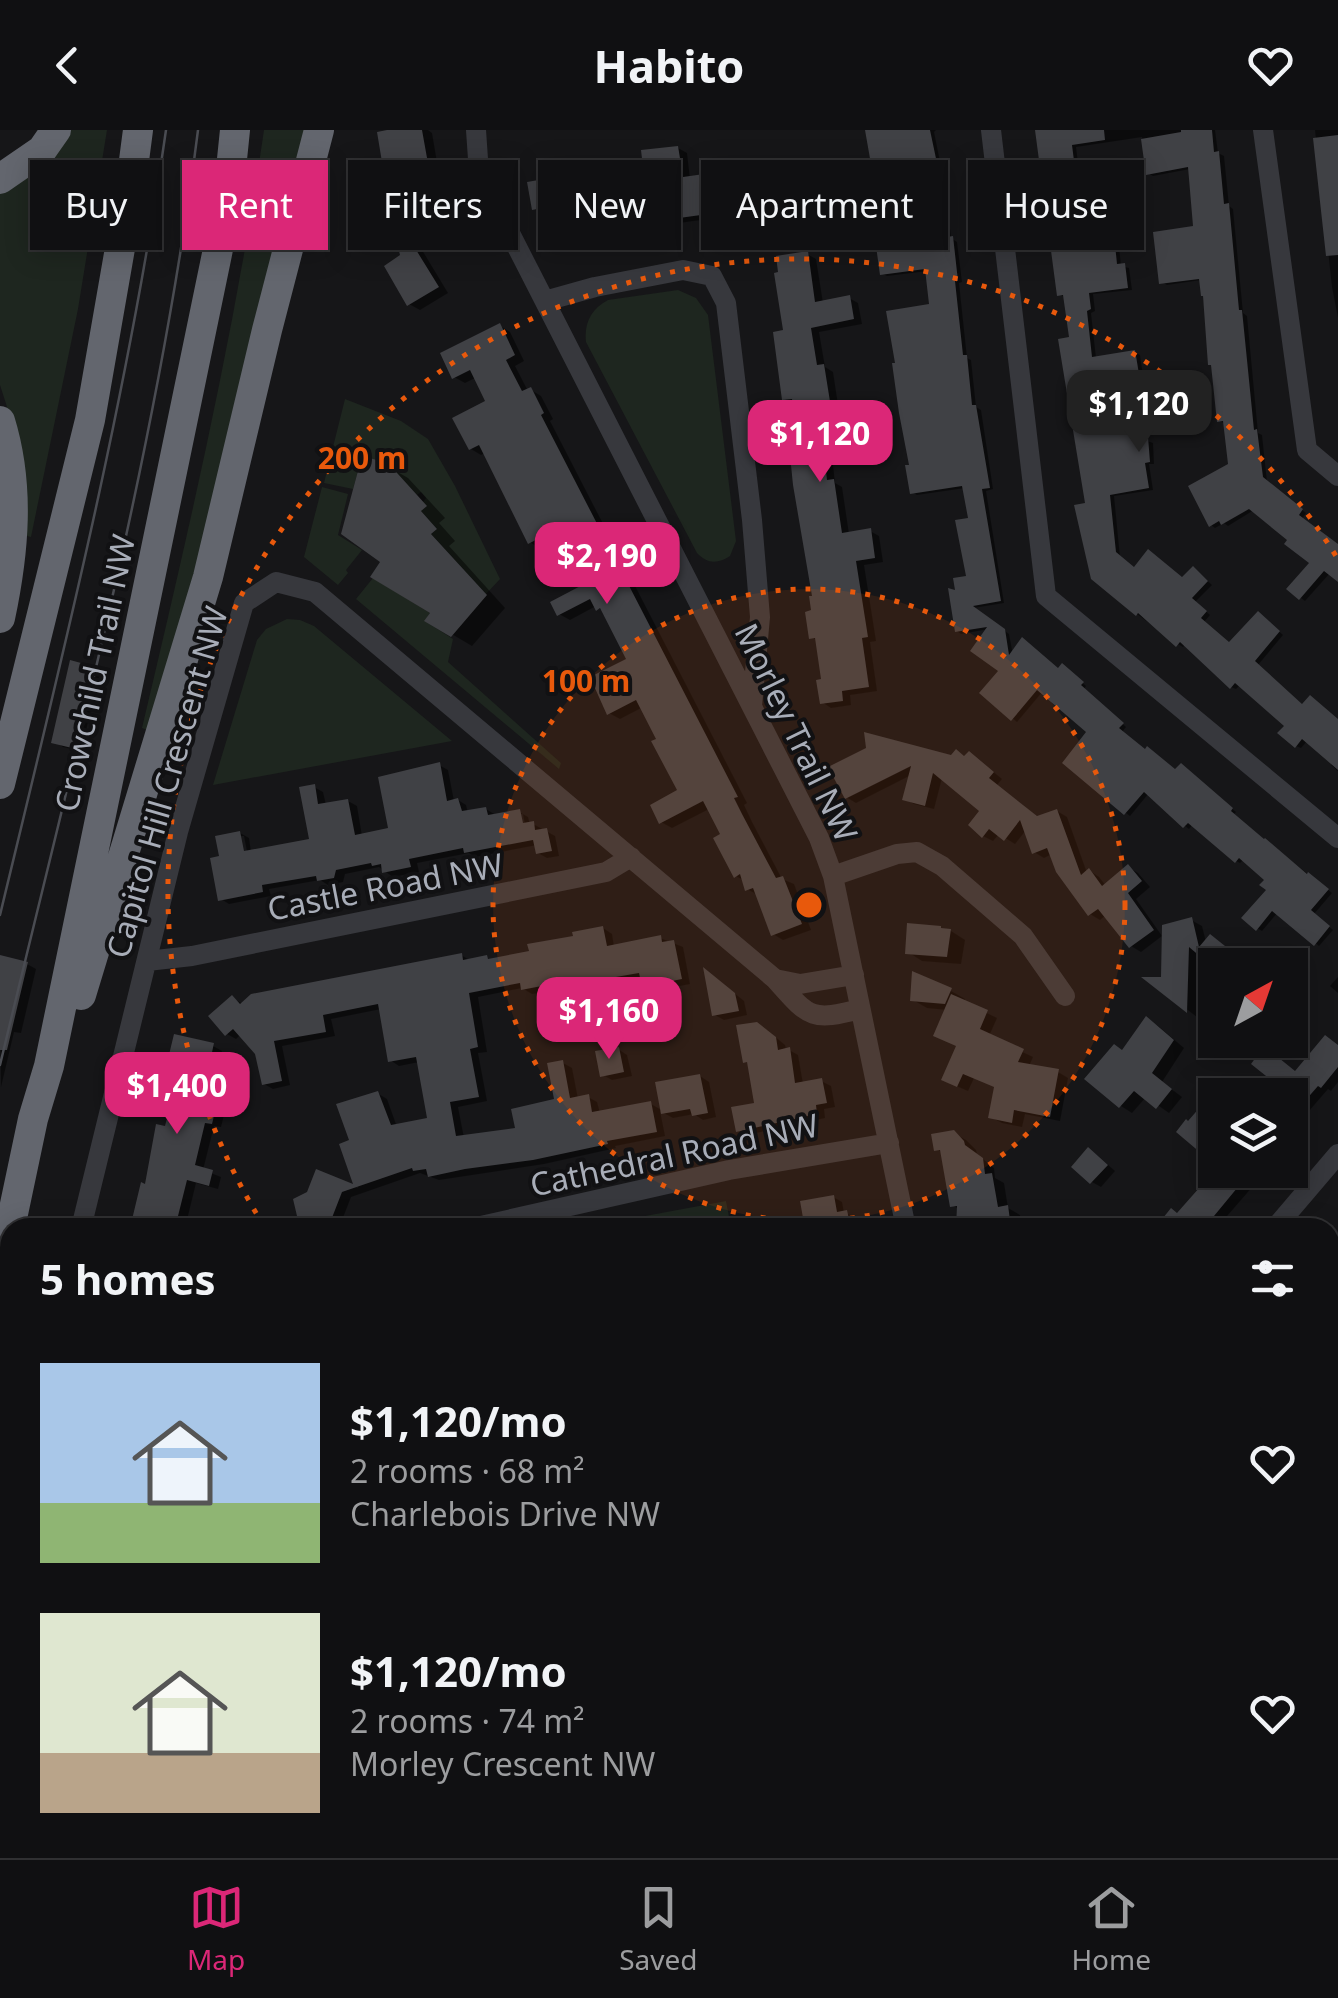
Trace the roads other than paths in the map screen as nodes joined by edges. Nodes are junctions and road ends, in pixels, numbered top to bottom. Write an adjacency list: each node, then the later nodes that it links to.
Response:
1 (56, 130): 8 (highway)
2 (138, 130): 14 (highway, Crowchild Trail NW)
3 (235, 130): 23 (highway, Crowchild Trail NW)
4 (319, 130): 23 (highway)
5 (476, 130): 9 (street, Morley Trail NW)
6 (991, 130): 15 (street)
7 (1263, 130): 11 (street)
8 (0, 179)
9 (545, 301): 13 (street, Morley Trail NW); 13 (street)
10 (0, 422): 12 (highway)
11 (1338, 476)
12 (0, 618)
13 (752, 706): 17 (street, Morley Trail NW)
14 (0, 784)
15 (1338, 838)
16 (631, 858): 18 (street, Castle Road NW); 18 (street, Capitol Hill Crescent NW); 20 (street, Capitol Hill Crescent NW)
17 (833, 876): 19 (street, Morley Trail NW); 21 (street)
18 (147, 961): 27 (street, Capitol Hill Crescent NW)
19 (854, 975): 20 (street); 22 (street, Morley Trail NW)
20 (776, 979): 22 (street, Capitol Hill Crescent NW)
21 (1065, 996)
22 (860, 1008): 24 (street, Morley Trail NW)
23 (49, 1066): 26 (highway, Crowchild Trail NW)
24 (889, 1142): 28 (street, Cathedral Road NW); 29 (street, Morley Trail NW)
25 (1338, 1154): 30 (street)
26 (12, 1218)
27 (83, 1218)
28 (516, 1218)
29 (904, 1218)
30 (1284, 1218)

